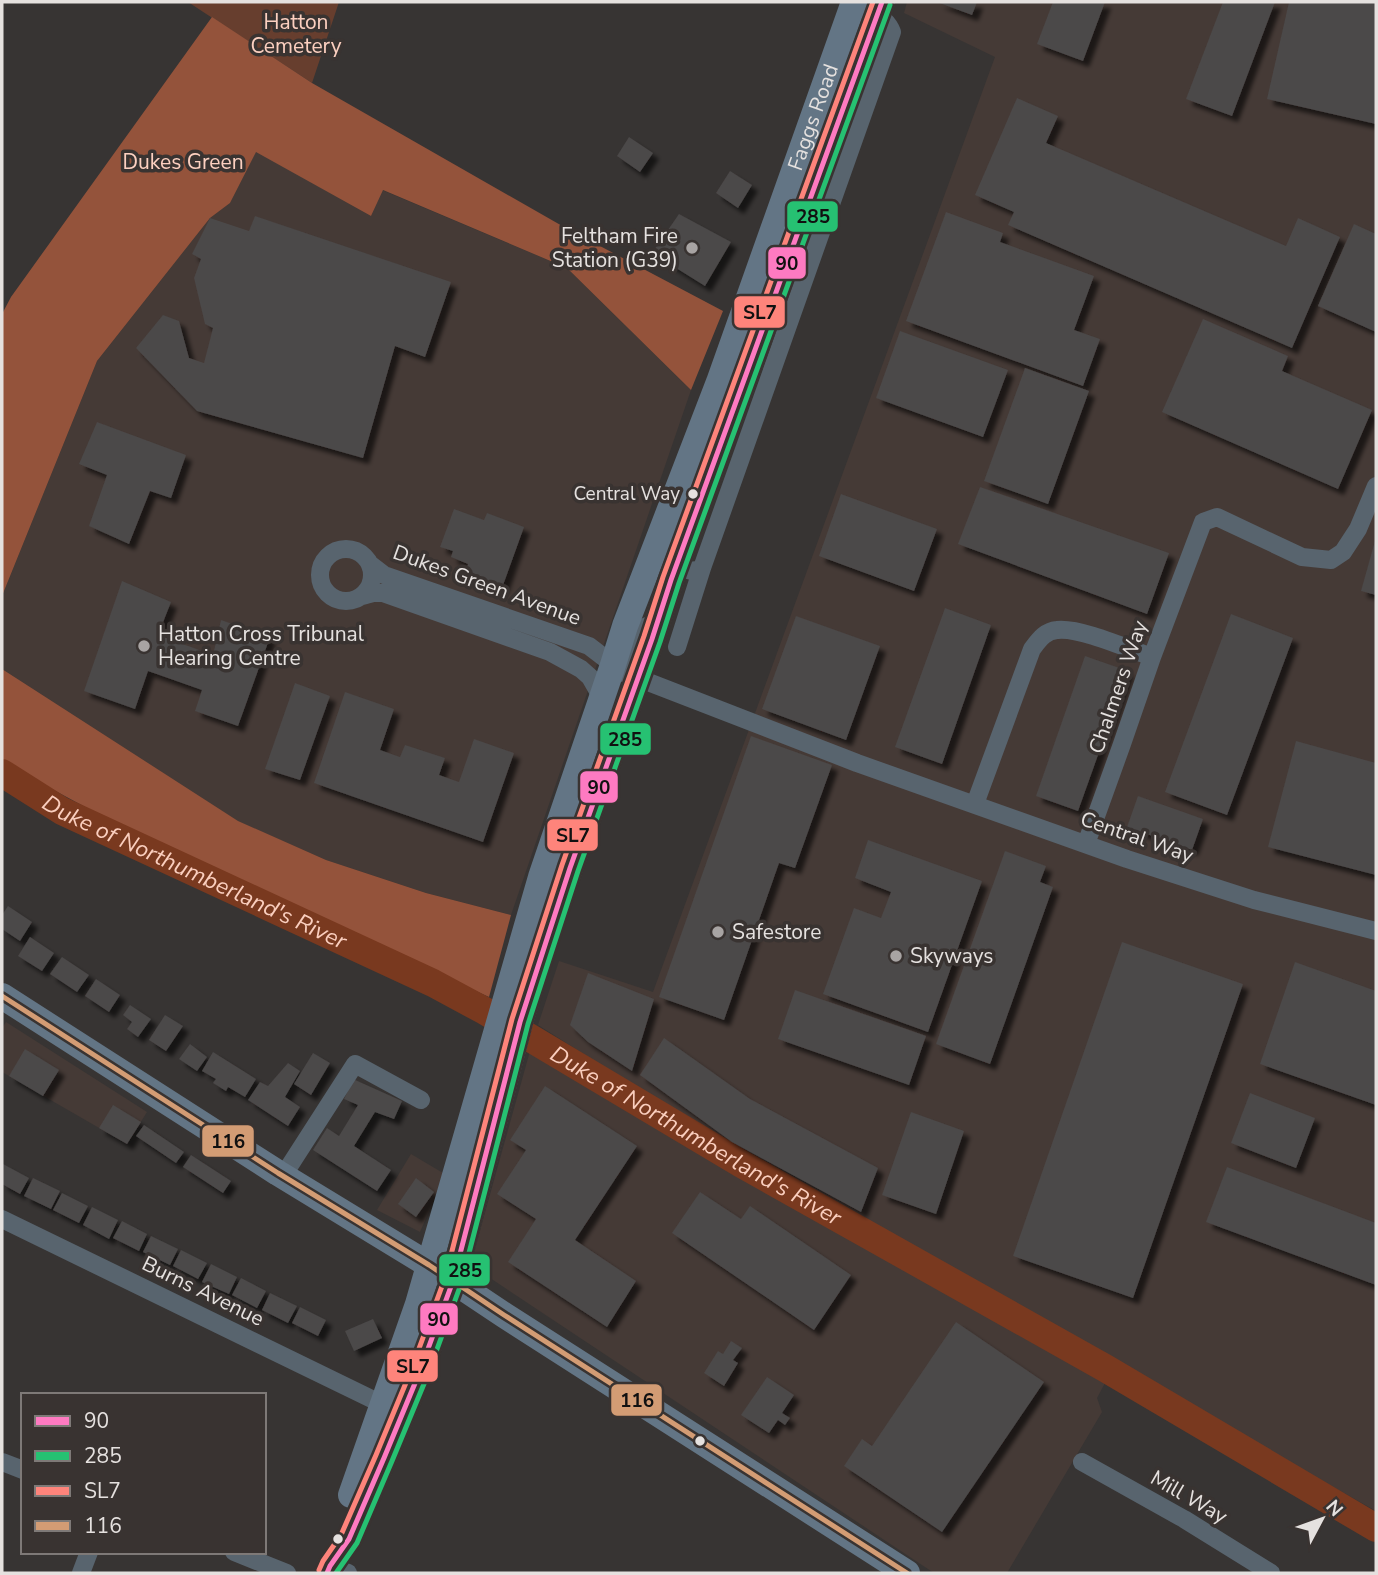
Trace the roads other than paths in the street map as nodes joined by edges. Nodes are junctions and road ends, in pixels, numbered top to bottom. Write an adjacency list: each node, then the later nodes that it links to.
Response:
1 (866, 6): 4 (main road, Faggs Road); 6 (main road, Faggs Road)
2 (1376, 486): 10 (street, Chalmers Way)
3 (371, 565): 5 (street); 5 (street); 7 (street, Dukes Green Avenue)
4 (683, 571): 8 (street); 11 (main road, Faggs Road)
5 (362, 596): 9 (street, Dukes Green Avenue)
6 (625, 626): 7 (street); 11 (main road, Faggs Road)
7 (589, 646): 11 (street)
8 (677, 647)
9 (550, 652): 11 (street, Dukes Green Avenue); 11 (street, Dukes Green Avenue)
10 (1152, 657): 12 (street); 13 (street, Chalmers Way)
11 (621, 687): 12 (street, Central Way); 15 (main road, Faggs Road); 15 (main road, Faggs Road)
12 (975, 804): 13 (street, Central Way)
13 (1086, 844): 14 (street, Central Way)
14 (1376, 931)
15 (533, 942): 17 (main road, Faggs Road)
16 (2, 996): 19 (main road)
17 (494, 1085): 21 (main road, Faggs Road); 22 (main road, Faggs Road)
18 (421, 1100): 19 (street)
19 (284, 1176): 21 (main road)
20 (2, 1219): 23 (street, Burns Avenue)
21 (429, 1265): 22 (main road); 23 (main road, Faggs Road)
22 (453, 1281): 29 (main road, Faggs Road); 32 (main road)
23 (384, 1405): 29 (main road, Faggs Road)
24 (2, 1462): 26 (street)
25 (1082, 1462): 33 (street, Mill Way)
26 (21, 1469)
27 (88, 1554): 30 (street)
28 (239, 1554): 31 (street)
29 (335, 1571)
30 (81, 1573)
31 (287, 1573)
32 (907, 1573)
33 (1271, 1573)

